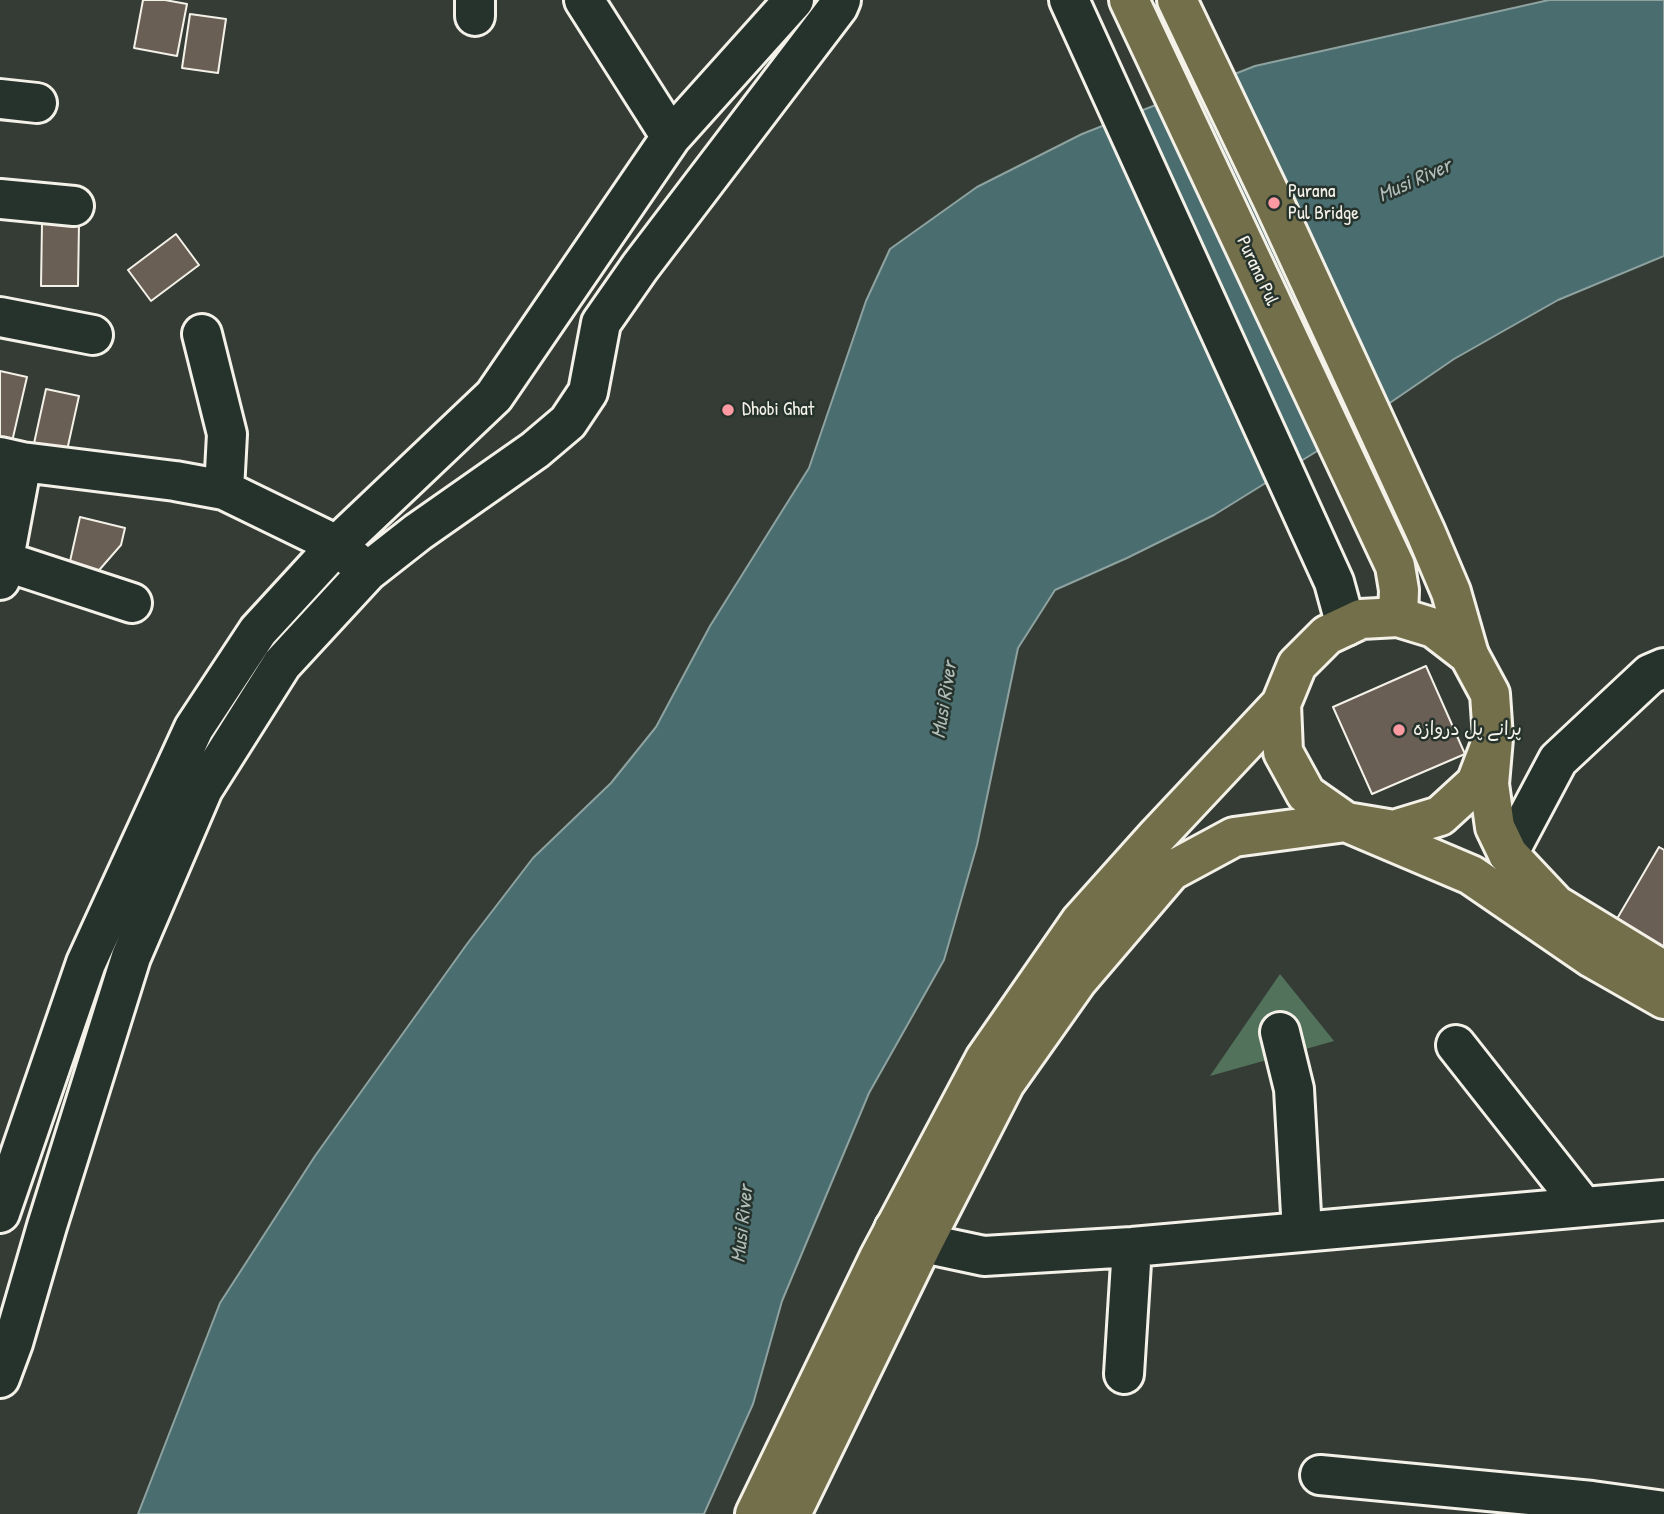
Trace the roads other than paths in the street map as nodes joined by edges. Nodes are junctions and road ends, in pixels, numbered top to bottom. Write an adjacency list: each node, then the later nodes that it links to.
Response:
1 (584, 0): 7 (street)
2 (794, 0): 7 (street)
3 (841, 0): 11 (street)
4 (1069, 0): 22 (street)
5 (1129, 0): 21 (main road, Purana Pul)
6 (1177, 0): 23 (main road)
7 (671, 137): 10 (street)
8 (0, 199): 9 (street)
9 (74, 206)
10 (597, 245): 11 (street); 17 (street)
11 (640, 267): 19 (street)
12 (0, 317): 14 (street)
13 (202, 334): 16 (street)
14 (93, 335)
15 (11, 459): 16 (street); 18 (street)
16 (224, 490): 17 (street)
17 (337, 545): 19 (street); 35 (street)
18 (2, 570): 20 (street)
19 (367, 572): 40 (street)
20 (132, 603)
21 (1398, 617): 22 (main road); 23 (main road)
22 (1346, 626): 25 (main road)
23 (1469, 655): 26 (main road)
24 (1664, 668): 28 (street)
25 (1281, 704): 27 (main road); 37 (main road)
26 (1493, 738): 27 (main road); 28 (main road)
27 (1346, 822): 30 (main road); 37 (main road)
28 (1507, 854): 29 (main road)
29 (1664, 971)
30 (1664, 999)
31 (1280, 1032): 36 (street)
32 (1456, 1045): 34 (street)
33 (1664, 1200): 34 (street)
34 (1582, 1205): 36 (street)
35 (0, 1213)
36 (1302, 1233): 38 (street)
37 (909, 1236): 38 (street); 44 (main road); 45 (main road)
38 (1132, 1247): 39 (street)
39 (1124, 1374)
40 (0, 1378)
41 (1320, 1475): 42 (street)
42 (1591, 1508): 43 (street)
43 (1664, 1511)
44 (755, 1514)
45 (791, 1514)

